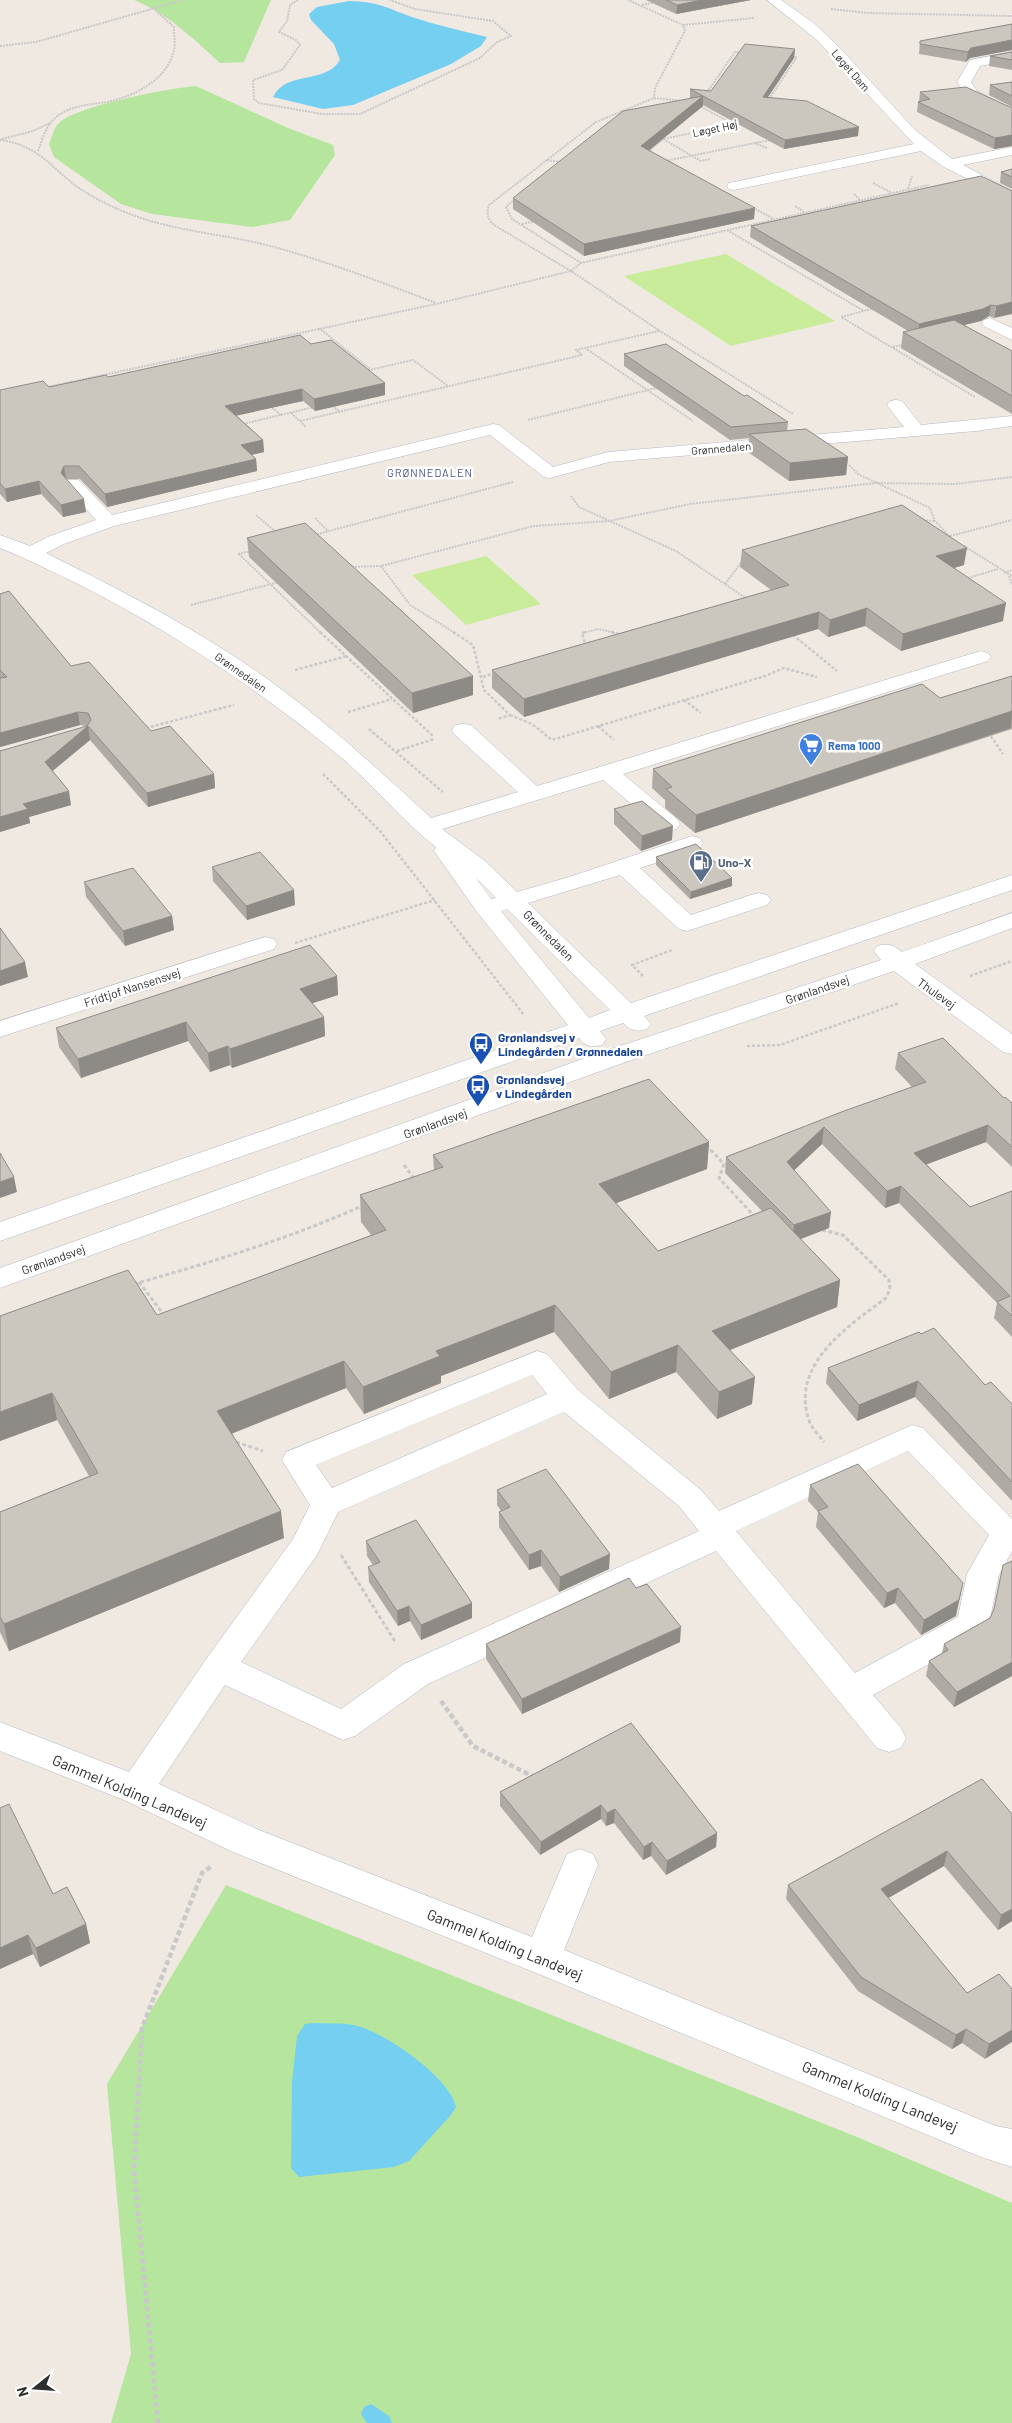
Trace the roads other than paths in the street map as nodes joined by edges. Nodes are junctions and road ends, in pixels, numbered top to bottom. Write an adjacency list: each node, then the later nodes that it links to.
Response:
1 (773, 0): 4 (street, Løget Dam)
2 (1012, 56): 3 (street)
3 (1012, 114)
4 (924, 146): 6 (street); 7 (street)
5 (1012, 151): 6 (street)
6 (950, 164): 8 (street)
7 (734, 186)
8 (1012, 197)
9 (990, 323): 10 (street)
10 (1012, 335)
11 (896, 405): 13 (street)
12 (1012, 421): 13 (street, Grønnedalen)
13 (916, 431): 15 (street, Grønnedalen)
14 (73, 484): 15 (street)
15 (108, 522): 17 (street)
16 (0, 541): 17 (street, Grønnedalen)
17 (31, 553): 22 (street, Grønnedalen)
18 (981, 657): 20 (street)
19 (463, 730): 21 (street)
20 (606, 772): 21 (street); 23 (street)
21 (533, 794): 22 (street)
22 (431, 831): 25 (street, Grønnedalen); 27 (street, Grønnedalen)
23 (624, 866): 25 (street); 26 (street)
24 (1012, 882): 29 (street)
25 (514, 900): 27 (street); 32 (street, Grønnedalen)
26 (759, 900)
27 (485, 907): 33 (street, Grønnedalen)
28 (1012, 920): 31 (street, Grønlandsvej)
29 (867, 933): 31 (street, Thulevej); 32 (street)
30 (265, 944): 34 (street, Fridtjof Nansensvej)
31 (898, 962): 35 (street, Grønlandsvej); 36 (street, Thulevej)
32 (627, 1013): 33 (street); 35 (street, Grønnedalen)
33 (583, 1028): 37 (street, Grønnedalen); 38 (street)
34 (0, 1029)
35 (657, 1042): 37 (street, Grønlandsvej)
36 (1012, 1046)
37 (611, 1058): 39 (street, Grønlandsvej)
38 (0, 1232)
39 (0, 1278)
40 (567, 1398): 41 (street); 41 (street); 42 (street)
41 (326, 1504): 43 (street)
42 (718, 1531): 43 (street); 44 (street); 44 (street)
43 (219, 1667): 47 (street)
44 (851, 1691): 46 (street)
45 (0, 1736): 47 (street, Gammel Kolding Landevej)
46 (889, 1738)
47 (136, 1790): 49 (street, Gammel Kolding Landevej)
48 (580, 1865): 49 (street)
49 (542, 1958): 50 (street, Gammel Kolding Landevej)
50 (1012, 2148)

